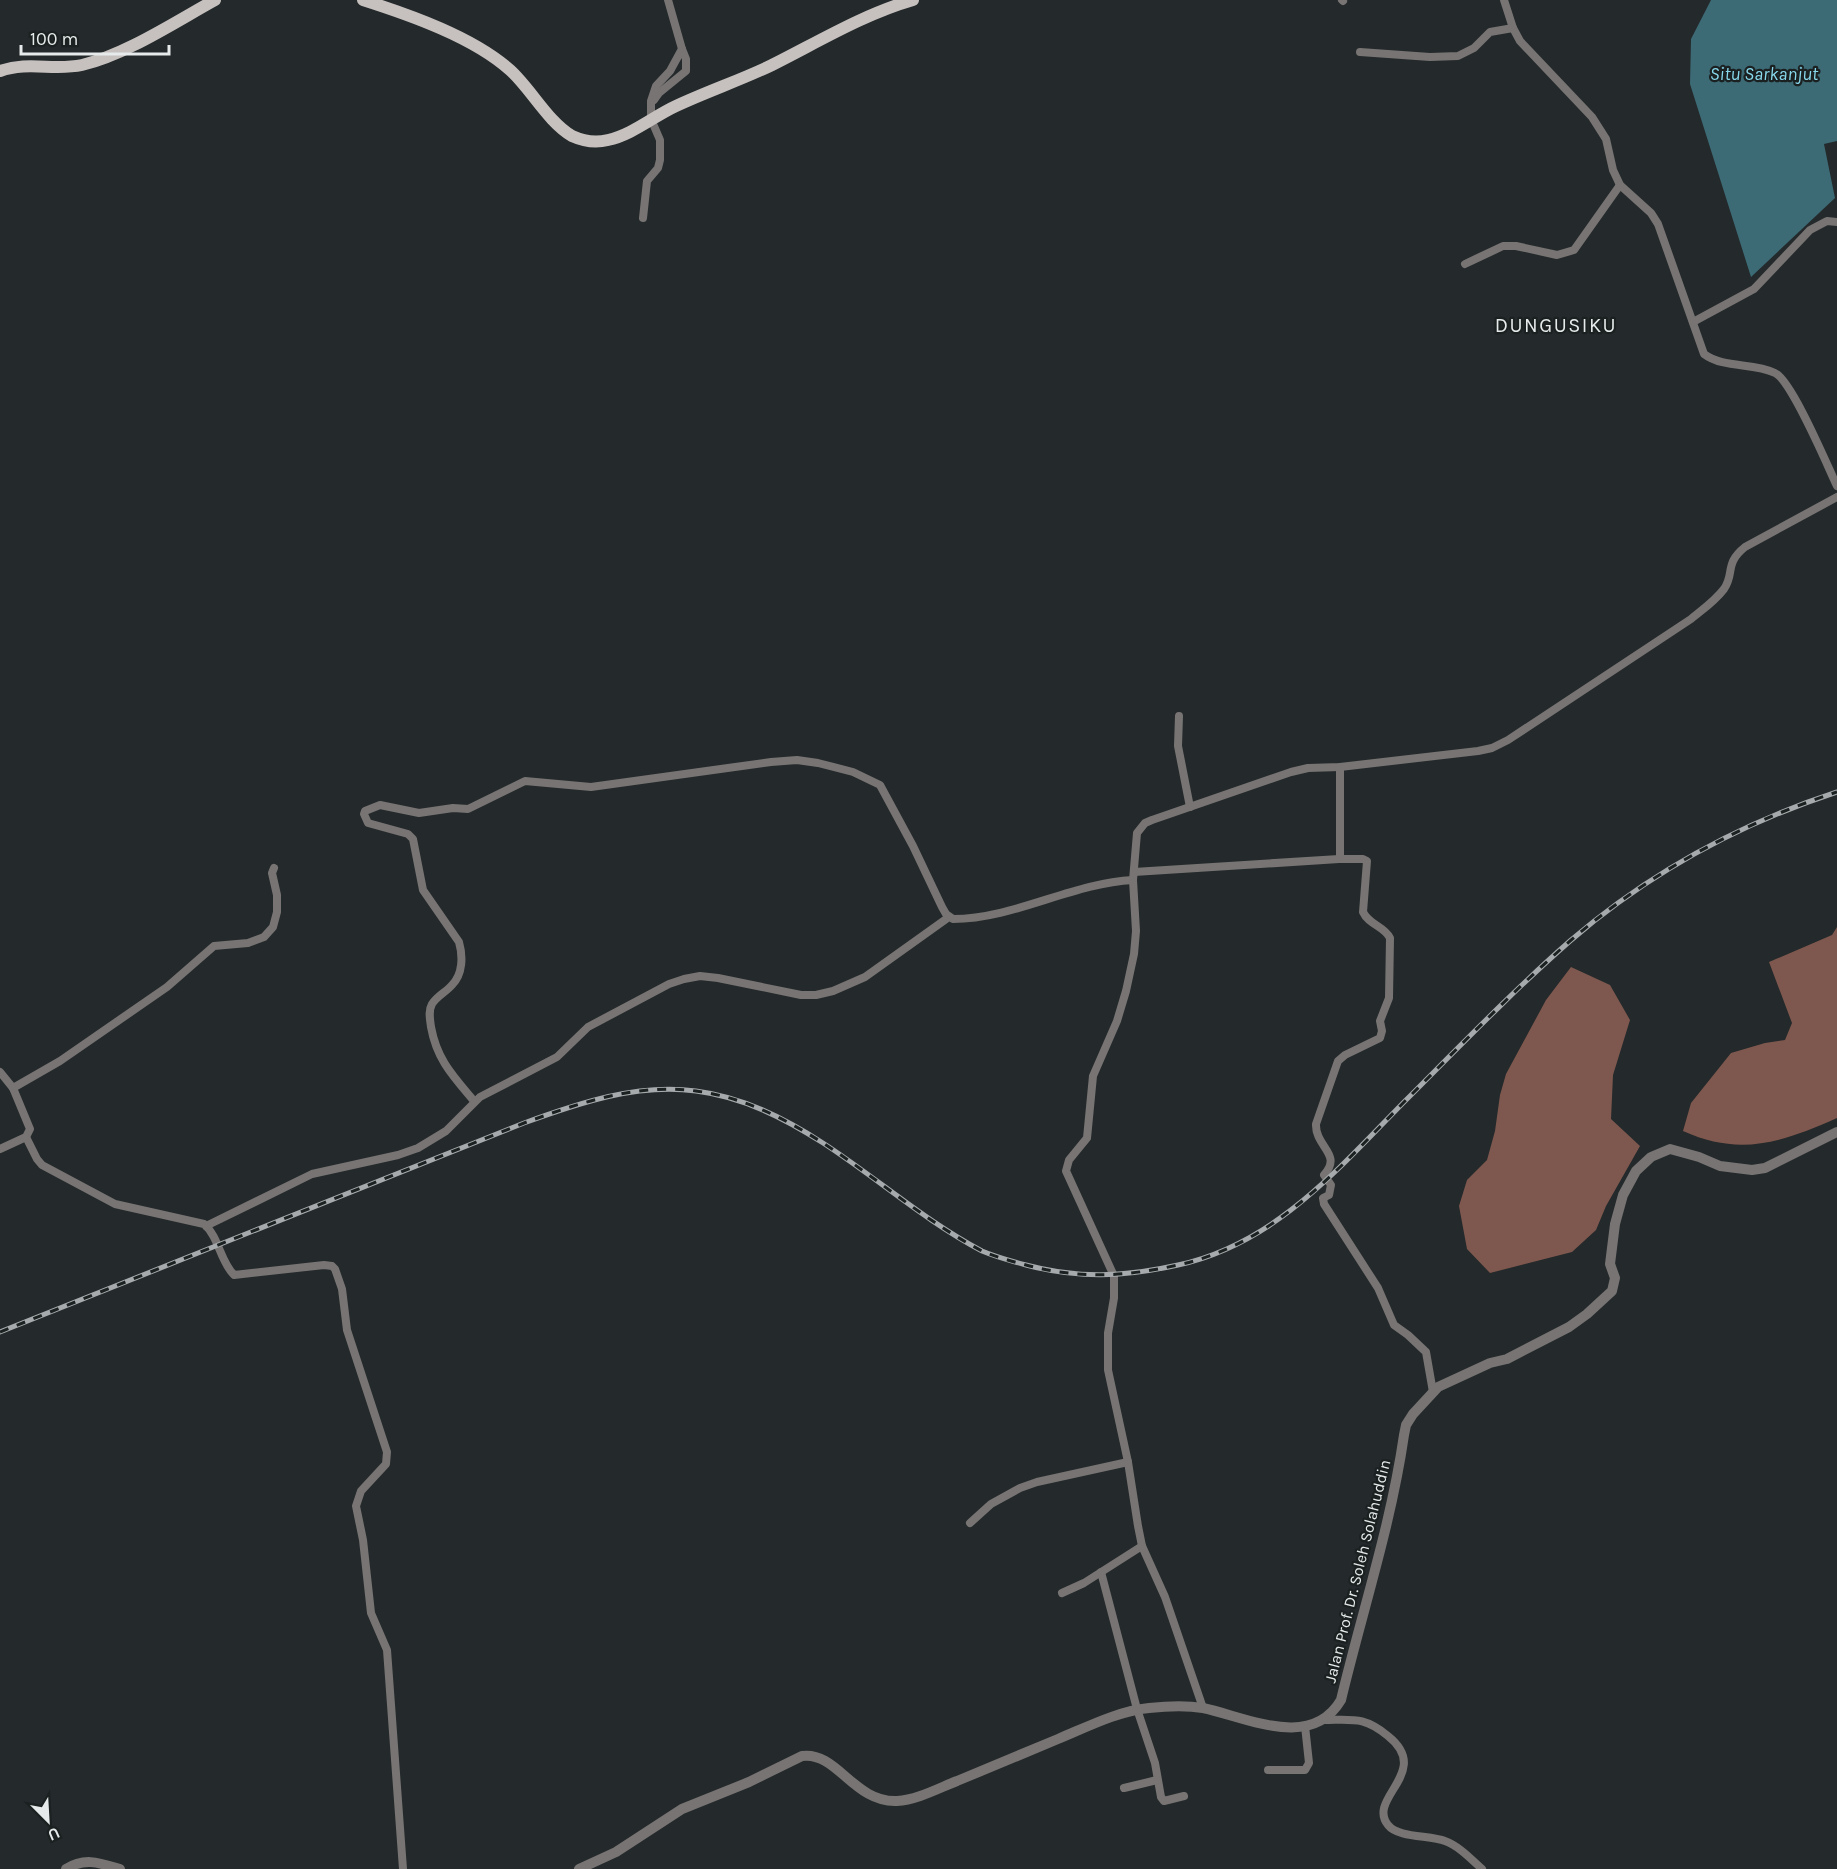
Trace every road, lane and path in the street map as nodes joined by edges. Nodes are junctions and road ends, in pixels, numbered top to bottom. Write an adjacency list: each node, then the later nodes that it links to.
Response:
1 (215, 0): 9 (main road)
2 (363, 0): 10 (main road)
3 (668, 0): 7 (street)
4 (913, 0): 10 (main road)
5 (1504, 0): 6 (street)
6 (1514, 28): 8 (street); 11 (street)
7 (682, 49): 10 (street); 10 (street)
8 (1360, 52)
9 (0, 71)
10 (651, 113): 12 (street)
11 (1620, 185): 14 (street); 15 (street)
12 (644, 218)
13 (1837, 222): 15 (street)
14 (1465, 264)
15 (1693, 322): 16 (street)
16 (1837, 486)
17 (1837, 496): 19 (street)
18 (1179, 716): 20 (street)
19 (1340, 767): 20 (street); 21 (street)
20 (1190, 807): 23 (street)
21 (1340, 859): 23 (street); 32 (street)
22 (274, 868): 26 (street)
23 (1134, 876): 24 (street); 33 (street)
24 (950, 917): 27 (street); 27 (street)
25 (0, 1072): 26 (street)
26 (13, 1088): 29 (street)
27 (474, 1101): 31 (street)
28 (1837, 1132): 32 (street, Jalan Prof. Dr. Soleh Solahuddin)
29 (26, 1137): 30 (street); 31 (street)
30 (0, 1149)
31 (206, 1226): 48 (street)
32 (1433, 1392): 40 (street, Jalan Prof. Dr. Soleh Solahuddin)
33 (1128, 1462): 34 (street); 35 (street)
34 (970, 1523)
35 (1142, 1546): 36 (street); 38 (street)
36 (1101, 1572): 37 (street); 39 (street)
37 (1062, 1593)
38 (1203, 1708): 39 (street); 41 (street)
39 (1137, 1709): 43 (street); 49 (street)
40 (1323, 1720): 41 (street); 50 (street)
41 (1305, 1726): 42 (street)
42 (1268, 1770)
43 (1157, 1780): 44 (street); 45 (street)
44 (1124, 1788)
45 (1184, 1796)
46 (66, 1869): 47 (street)
47 (120, 1869)
48 (403, 1869)
49 (579, 1869)
50 (1482, 1869)

